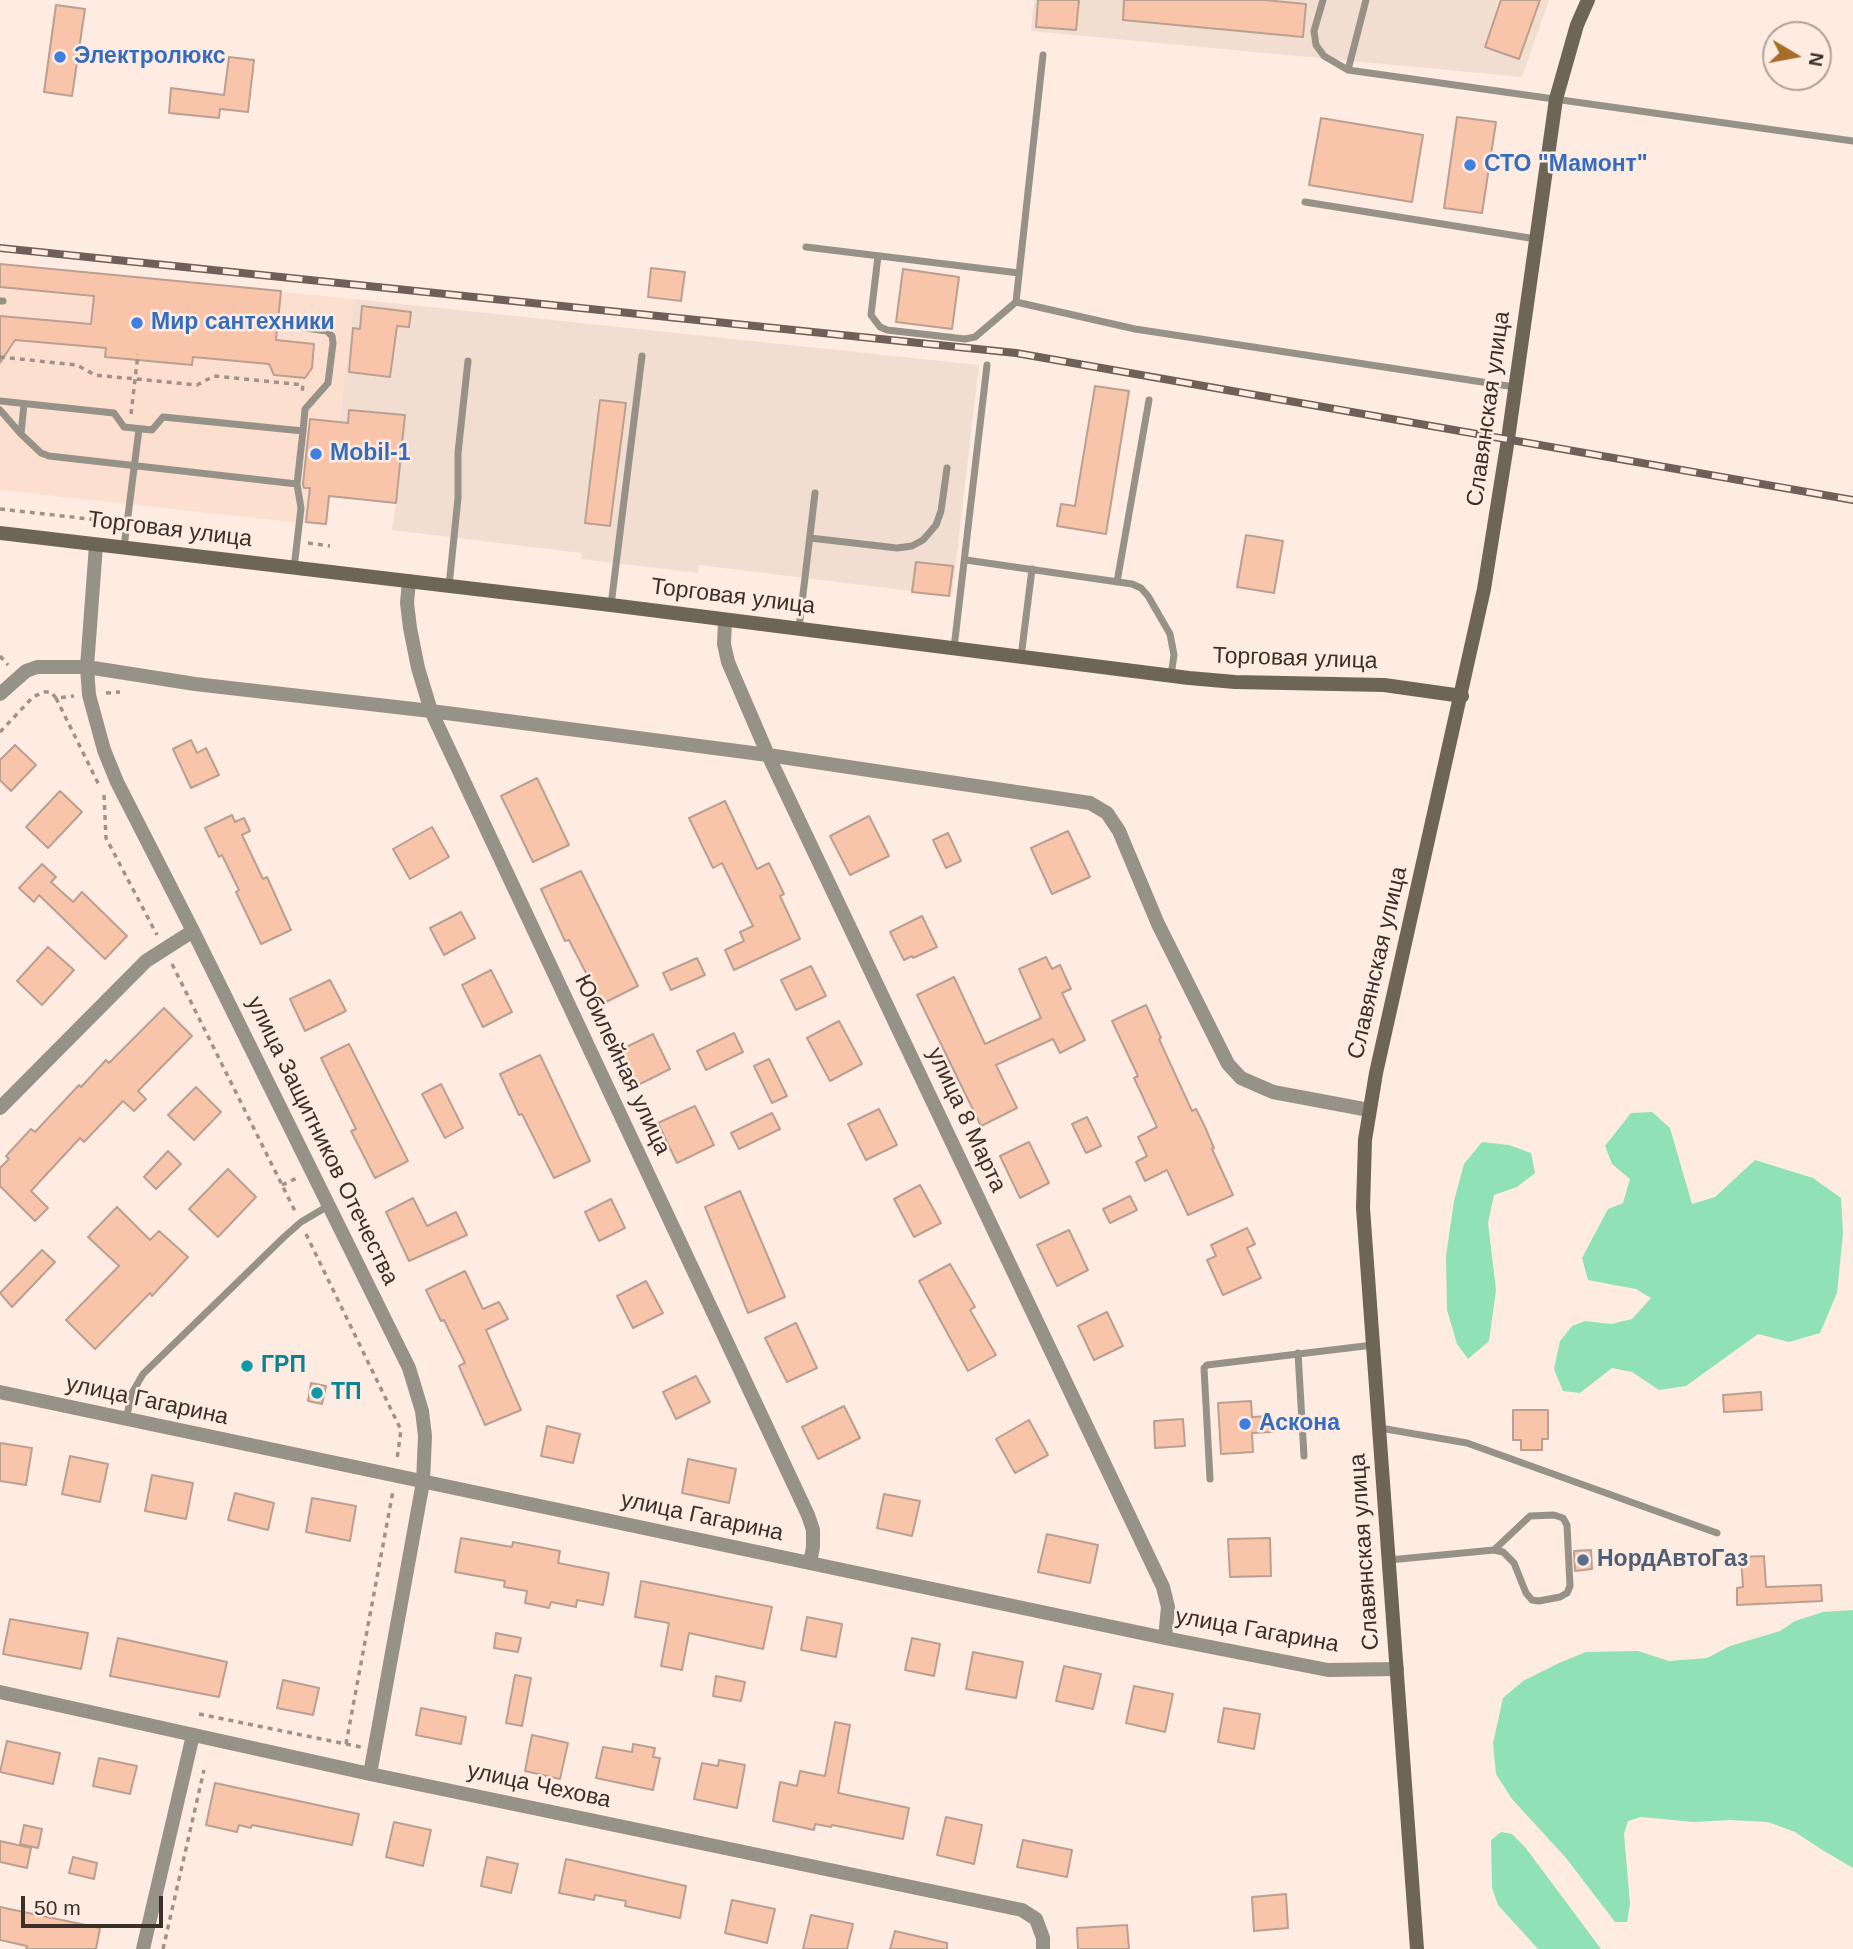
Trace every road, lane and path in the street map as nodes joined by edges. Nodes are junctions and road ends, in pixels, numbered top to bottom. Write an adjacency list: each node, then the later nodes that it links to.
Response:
1 (1323, 0): 5 (lane)
2 (1366, 0): 5 (lane)
3 (1588, 0): 6 (street, Славянская улица)
4 (1043, 55): 12 (lane)
5 (1348, 70): 6 (lane)
6 (1556, 99): 7 (lane); 9 (street, Славянская улица)
7 (1853, 141)
8 (1305, 202): 9 (lane)
9 (1536, 239): 20 (street, Славянская улица)
10 (806, 247): 11 (lane)
11 (878, 256): 12 (lane); 13 (lane)
12 (1019, 273): 13 (lane)
13 (1016, 302): 20 (lane)
14 (292, 326): 26 (lane)
15 (642, 356): 42 (lane)
16 (0, 357): 19 (path)
17 (468, 361): 41 (lane)
18 (987, 365): 36 (lane)
19 (303, 386)
20 (1516, 387): 50 (street, Славянская улица)
21 (1149, 400): 40 (lane)
22 (0, 401): 23 (lane)
23 (24, 404): 25 (lane); 27 (lane)
24 (0, 410): 27 (lane)
25 (139, 429): 26 (lane); 28 (lane)
26 (303, 431): 30 (lane)
27 (21, 434): 28 (lane)
28 (134, 466): 30 (lane); 35 (lane)
29 (947, 468): 33 (lane)
30 (297, 484): 37 (lane)
31 (815, 493): 33 (lane)
32 (0, 533): 34 (street, Торговая улица)
33 (810, 538): 44 (lane)
34 (96, 545): 35 (street, Торговая улица); 47 (street, улица Защитников Отечества)
35 (124, 548): 37 (street, Торговая улица)
36 (966, 560): 38 (lane); 45 (lane)
37 (294, 568): 39 (street, Торговая улица)
38 (1032, 569): 40 (lane); 46 (lane)
39 (408, 581): 41 (street, Торговая улица); 53 (street, Юбилейная улица)
40 (1117, 582): 48 (lane)
41 (449, 586): 42 (street, Торговая улица)
42 (611, 605): 43 (street, Торговая улица)
43 (725, 620): 44 (street, Торговая улица); 55 (street, улица 8 Марта)
44 (799, 628): 45 (street, Торговая улица)
45 (954, 648): 46 (street, Торговая улица)
46 (1021, 657): 48 (street, Торговая улица)
47 (87, 667): 49 (street); 53 (street); 56 (street, улица Защитников Отечества)
48 (1171, 676): 50 (street, Торговая улица)
49 (0, 694)
50 (1462, 696): 59 (street, Славянская улица)
51 (33, 697): 54 (path)
52 (56, 698): 57 (path)
53 (430, 711): 55 (street); 74 (street, Юбилейная улица)
54 (0, 732)
55 (768, 755): 59 (street); 75 (street, улица 8 Марта)
56 (193, 931): 57 (street); 60 (street, улица Защитников Отечества)
57 (164, 949): 58 (street); 61 (path)
58 (0, 1108)
59 (1369, 1111): 62 (street, Славянская улица)
60 (329, 1206): 61 (lane); 70 (street, улица Защитников Отечества)
61 (301, 1222): 65 (lane); 68 (path)
62 (1373, 1345): 63 (lane); 66 (street, Славянская улица)
63 (1298, 1353): 67 (lane); 69 (lane)
64 (0, 1392): 65 (street, улица Гагарина)
65 (126, 1420): 68 (street, улица Гагарина)
66 (1379, 1428): 71 (lane); 73 (street, Славянская улица)
67 (1304, 1456)
68 (395, 1476): 70 (street, улица Гагарина); 79 (path)
69 (1210, 1479)
70 (423, 1482): 74 (street, улица Гагарина); 82 (street, улица Защитников Отечества)
71 (1717, 1532)
72 (1494, 1550): 72 (lane); 73 (lane)
73 (1389, 1560): 76 (street, Славянская улица)
74 (810, 1563): 75 (street, улица Гагарина)
75 (1165, 1638): 76 (street, улица Гагарина)
76 (1397, 1669): 86 (street, Славянская улица)
77 (0, 1692): 80 (street, улица Чехова)
78 (199, 1714): 79 (path)
79 (216, 1717): 81 (path)
80 (192, 1735): 81 (street, улица Чехова); 83 (street)
81 (211, 1739): 82 (street, улица Чехова); 84 (path)
82 (370, 1774): 85 (street, улица Чехова)
83 (144, 1949)
84 (163, 1949)
85 (1043, 1949)
86 (1417, 1949)

